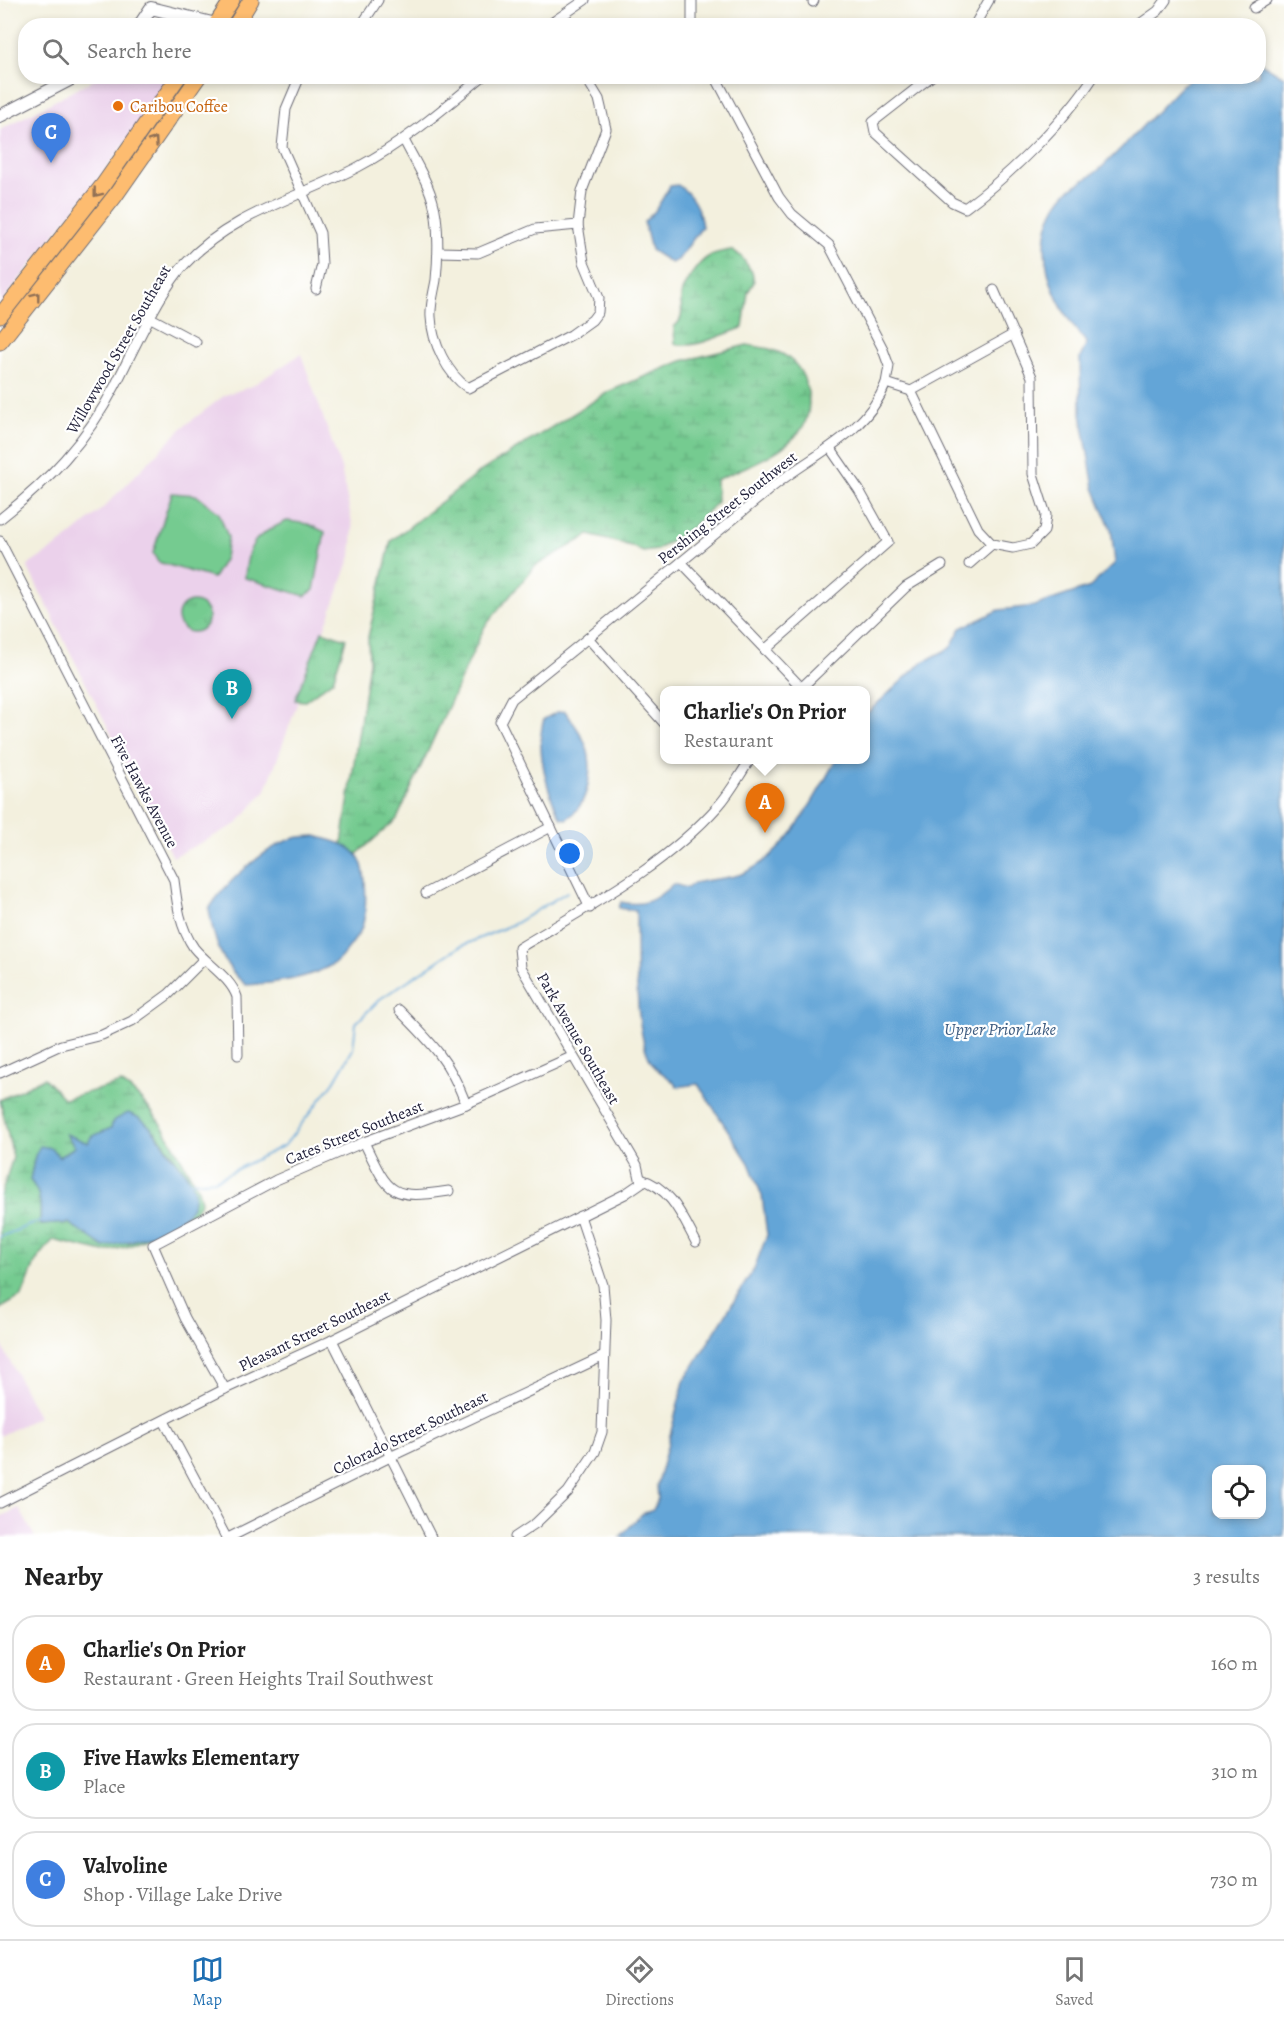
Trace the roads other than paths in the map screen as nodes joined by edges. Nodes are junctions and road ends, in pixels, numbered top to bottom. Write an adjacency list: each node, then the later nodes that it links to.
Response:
1 (232, 0): 13 (main road)
2 (251, 0): 14 (main road)
3 (378, 0): 15 (street)
4 (585, 0): 16 (street)
5 (692, 0): 17 (street)
6 (989, 0): 18 (street)
7 (1166, 0): 19 (street)
8 (1267, 0): 10 (street)
9 (153, 4): 11 (street); 12 (street)
10 (1254, 8)
11 (144, 18)
12 (195, 18)
13 (220, 18)
14 (240, 18)
15 (366, 18)
16 (559, 18)
17 (692, 18)
18 (979, 18)
19 (1148, 18)
20 (62, 84): 29 (street)
21 (174, 84): 36 (main road, one-way to 36)
22 (193, 84): 39 (main road, one-way to 22)
23 (297, 84): 31 (street)
24 (473, 84): 30 (street, Willowwood Street Southeast)
25 (590, 84): 32 (street)
26 (719, 84): 41 (street)
27 (922, 84): 28 (street)
28 (1089, 84)
29 (0, 116)
30 (404, 140): 31 (street, Willowwood Street Southeast); 33 (street)
31 (304, 194): 34 (street); 37 (street, Willowwood Street Southeast)
32 (578, 225): 33 (street); 33 (street)
33 (439, 252)
34 (316, 289)
35 (993, 290): 38 (street)
36 (0, 316)
37 (151, 318): 40 (street); 44 (street, Willowwood Street Southeast)
38 (1014, 334): 42 (street); 46 (street)
39 (0, 342)
40 (196, 342)
41 (886, 383): 42 (street); 43 (street, Pershing Street Southwest)
42 (912, 391): 46 (street)
43 (830, 448): 47 (street, Pershing Street Southwest); 51 (street)
44 (0, 519)
45 (0, 541): 59 (street, Five Hawks Avenue)
46 (992, 544): 48 (street)
47 (681, 562): 50 (street, Pershing Street Southwest); 51 (street)
48 (969, 564)
49 (942, 565): 53 (street)
50 (588, 638): 54 (street); 56 (street, Pershing Street Southwest)
51 (765, 650): 52 (street)
52 (797, 686)
53 (803, 686)
54 (660, 719)
55 (747, 764): 58 (street)
56 (551, 827): 57 (street); 58 (street)
57 (426, 893)
58 (590, 908): 62 (street, Park Avenue Southeast)
59 (204, 959): 61 (street, Five Hawks Avenue); 63 (street)
60 (399, 1010): 64 (street)
61 (238, 1055)
62 (572, 1057): 64 (street, Cates Street Southeast); 66 (street, Park Avenue Southeast)
63 (0, 1073)
64 (466, 1104): 65 (street, Cates Street Southeast)
65 (364, 1142): 67 (street); 72 (street, Cates Street Southeast)
66 (641, 1181): 68 (street, Pleasant Street Southeast); 69 (street)
67 (449, 1191)
68 (580, 1215): 70 (street, Pleasant Street Southeast); 71 (street)
69 (696, 1242)
70 (332, 1340): 72 (street, Pleasant Street Southeast); 74 (street)
71 (604, 1356): 74 (street, Colorado Street Southeast); 78 (street)
72 (225, 1389): 73 (street, Pleasant Street Southeast)
73 (164, 1421): 75 (street, Pleasant Street Southeast); 76 (street)
74 (392, 1456): 76 (street, Colorado Street Southeast); 77 (street)
75 (0, 1503)
76 (228, 1537)
77 (431, 1537)
78 (515, 1537)

